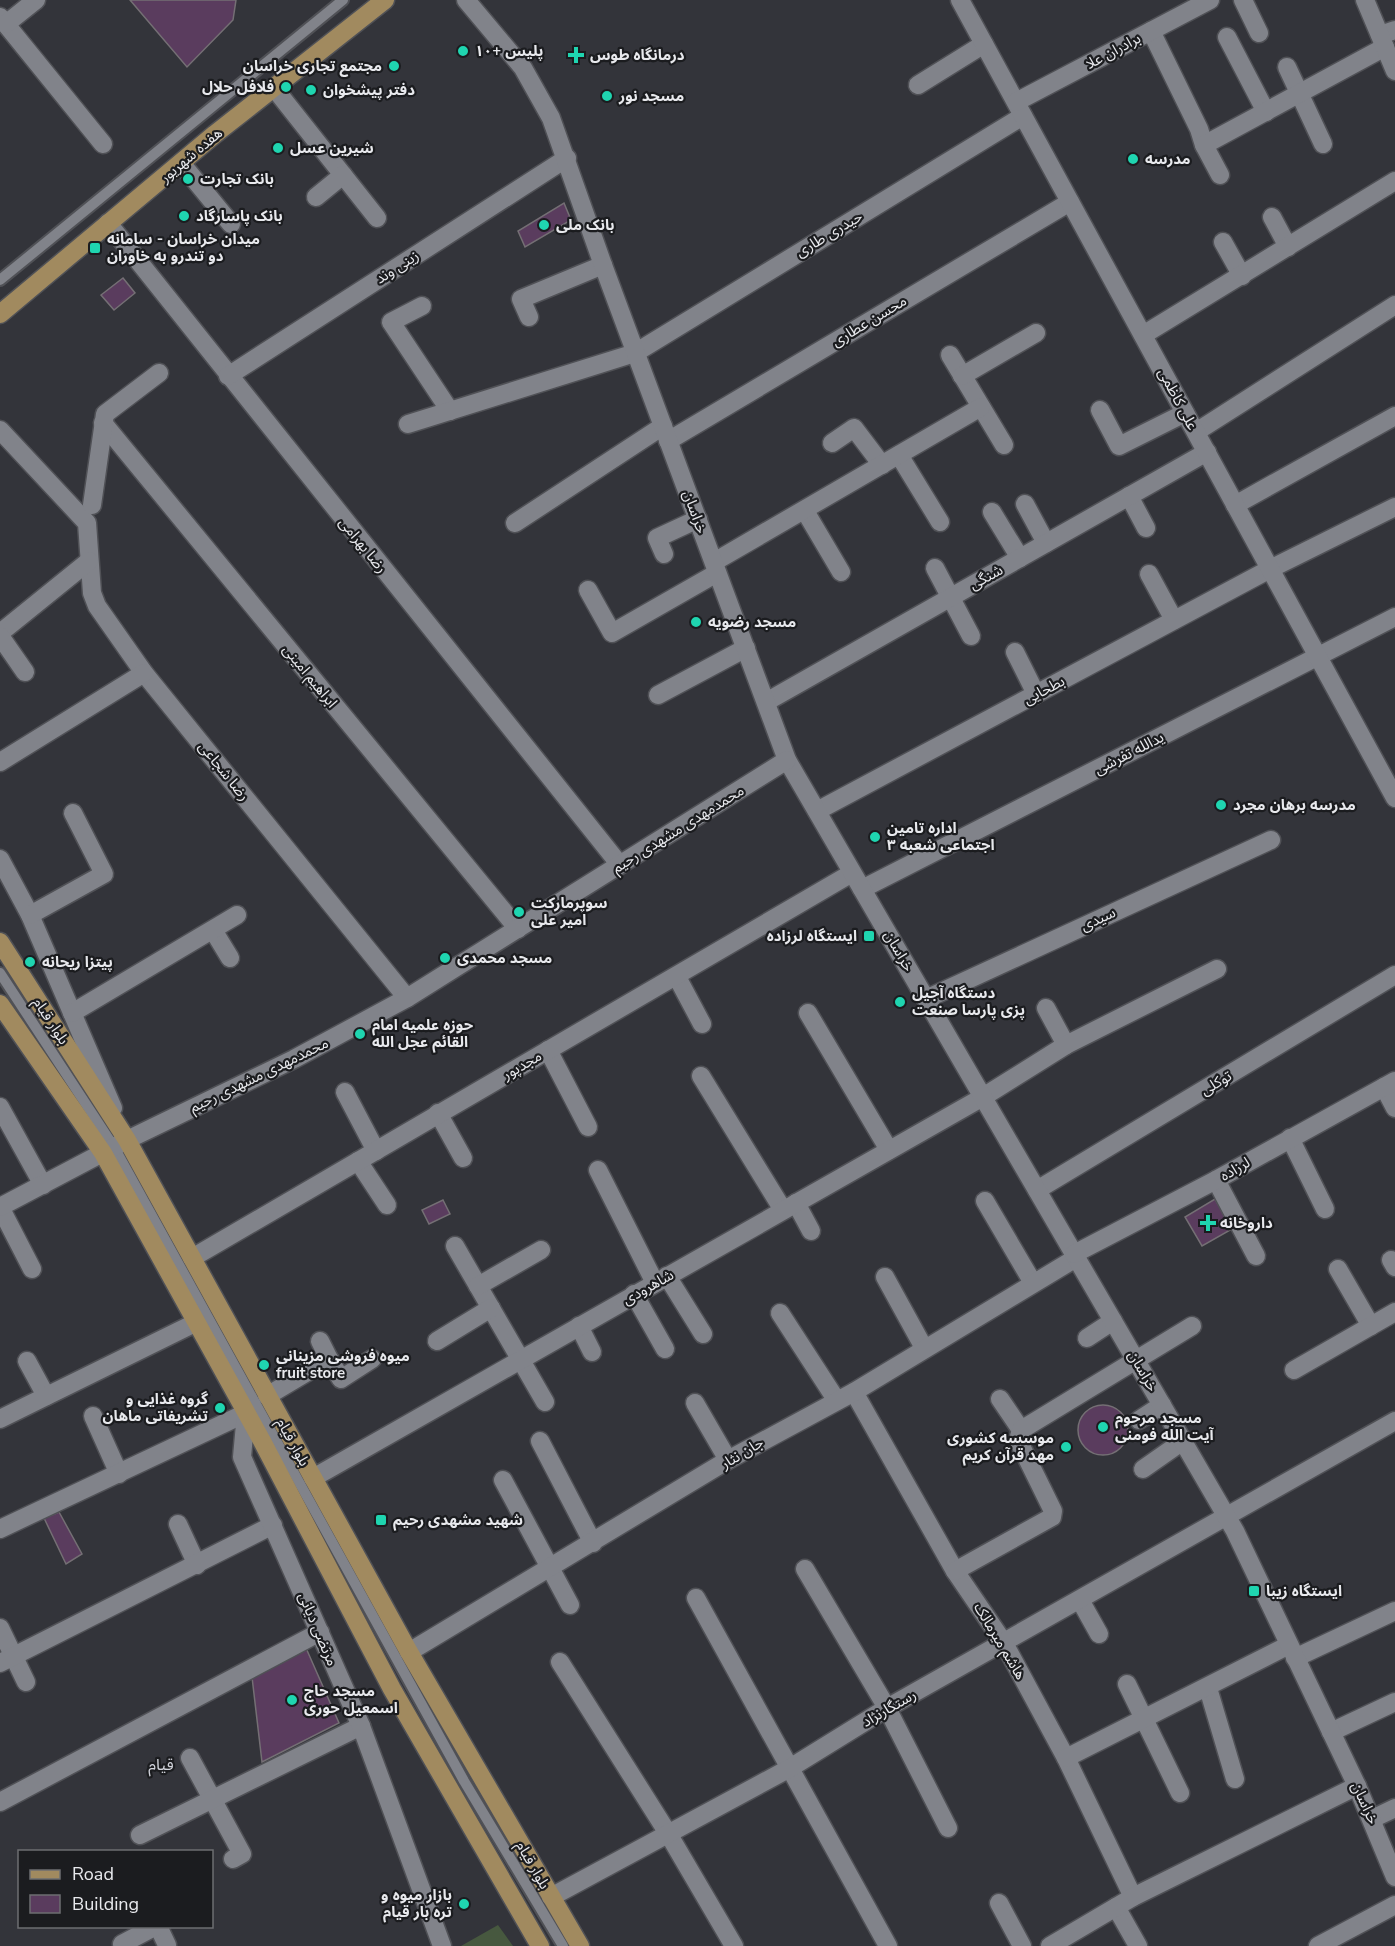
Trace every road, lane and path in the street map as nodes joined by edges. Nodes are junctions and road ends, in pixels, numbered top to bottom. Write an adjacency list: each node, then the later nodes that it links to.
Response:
1 (36, 0): 9 (street)
2 (343, 0): 40 (lane)
3 (385, 0): 18 (main road, هفده شهریور)
4 (466, 0): 25 (street, خراسان)
5 (960, 0): 14 (street, علی کاظمی)
6 (1210, 0): 10 (street, برادران علا)
7 (1243, 0): 11 (street)
8 (1365, 0): 13 (street)
9 (3, 21): 22 (street)
10 (1150, 31): 20 (street, برادران علا); 24 (street)
11 (1259, 33)
12 (1227, 37): 21 (street)
13 (1387, 38): 16 (street); 19 (street)
14 (984, 44): 17 (street); 20 (street, علی کاظمی)
15 (1287, 67): 19 (street)
16 (1395, 71)
17 (918, 85)
18 (275, 89): 26 (main road, هفده شهریور); 27 (street)
19 (1301, 93): 21 (street); 23 (street)
20 (1020, 109): 31 (street, علی کاظمی); 47 (street, حیدری طاری)
21 (1266, 112): 24 (street)
22 (103, 144)
23 (1323, 144)
24 (1204, 145): 28 (street)
25 (567, 158): 38 (street, خراسان); 50 (street, زینی وند)
26 (181, 163): 34 (main road, هفده شهریور); 35 (street)
27 (343, 175): 30 (street); 33 (street)
28 (1220, 175)
29 (1395, 181): 37 (street)
30 (316, 197)
31 (1070, 202): 46 (street, علی کاظمی); 61 (street, محسن عطاری)
32 (1272, 217): 37 (street)
33 (377, 218)
34 (108, 223): 43 (main road, هفده شهریور); 50 (street, رضا بهرامی)
35 (231, 224)
36 (1223, 242): 39 (street)
37 (1288, 247): 39 (street)
38 (603, 265): 44 (street); 47 (street, خراسان)
39 (1242, 276): 46 (street)
40 (0, 280)
41 (1395, 305): 60 (street)
42 (422, 306): 54 (street)
43 (0, 314)
44 (529, 317)
45 (1036, 333): 51 (street)
46 (1143, 335): 55 (street, علی کاظمی)
47 (635, 353): 54 (street, حیدری طاری); 61 (street, خراسان)
48 (950, 355): 51 (street)
49 (159, 372): 57 (street)
50 (228, 376): 108 (street, رضا بهرامی)
51 (963, 376): 52 (street)
52 (981, 406): 63 (street); 65 (street)
53 (1100, 410): 55 (street)
54 (450, 411): 58 (street, حیدری طاری)
55 (1185, 413): 60 (street, علی کاظمی)
56 (1395, 416): 70 (street)
57 (103, 423): 69 (street); 112 (street, ابراهیم امینی)
58 (408, 424)
59 (0, 430): 81 (street, رضا شجاعی)
60 (1196, 432): 64 (street, علی کاظمی)
61 (666, 434): 74 (street, خراسان); 76 (street, محسن عطاری)
62 (832, 442): 66 (street)
63 (1004, 445)
64 (1207, 452): 67 (street, شنگی); 70 (street, علی کاظمی)
65 (899, 455): 66 (street); 75 (street)
66 (882, 465): 72 (street)
67 (1130, 496): 77 (street); 79 (street, شنگی)
68 (1025, 504): 79 (street)
69 (92, 505)
70 (1235, 505): 84 (street, علی کاظمی)
71 (1395, 507): 84 (street, بطحایی)
72 (805, 511): 82 (street); 85 (street)
73 (992, 512): 80 (street)
74 (698, 519): 78 (street); 82 (street, خراسان)
75 (940, 522)
76 (515, 523)
77 (1146, 528)
78 (657, 539)
79 (1046, 543): 80 (street, شنگی)
80 (1020, 558): 88 (street, شنگی)
81 (89, 561): 91 (street); 97 (street, رضا شجاعی)
82 (715, 568): 87 (street); 93 (street, خراسان)
83 (935, 568): 88 (street)
84 (1270, 569): 90 (street, بطحایی); 95 (street, علی کاظمی)
85 (841, 572)
86 (1149, 574): 90 (street)
87 (588, 590)
88 (950, 597): 92 (street); 100 (street, شنگی)
89 (1395, 617): 95 (street, یدالله تفرشی)
90 (1174, 620): 98 (street, بطحایی)
91 (0, 634): 96 (street)
92 (971, 636)
93 (746, 648): 99 (street); 100 (street, خراسان)
94 (1015, 652): 98 (street)
95 (1318, 657): 103 (street, علی کاظمی); 109 (street, یدالله تفرشی)
96 (25, 672)
97 (144, 673): 102 (street); 120 (street, رضا شجاعی)
98 (1036, 694): 104 (street, بطحایی)
99 (657, 695)
100 (766, 702): 101 (street, خراسان)
101 (787, 760): 104 (street, خراسان); 108 (street, محمدمهدی مشهدی رحیم)
102 (0, 762)
103 (1395, 798)
104 (817, 811): 109 (street, خراسان)
105 (73, 813): 110 (street)
106 (1270, 840): 121 (street, سیدی)
107 (0, 859): 110 (street)
108 (620, 865): 112 (street, محمدمهدی مشهدی رحیم)
109 (857, 881): 119 (street, مجدپور); 121 (street, خراسان)
110 (30, 915): 125 (street)
111 (237, 915): 113 (street)
112 (518, 929): 120 (street, محمدمهدی مشهدی رحیم)
113 (213, 930): 115 (street); 125 (street)
114 (0, 942): 138 (main road, بلوار قیام)
115 (230, 958)
116 (1217, 969): 127 (street, شاهرودی)
117 (0, 973): 138 (lane)
118 (1395, 975): 146 (street, توکلی)
119 (676, 977): 126 (street); 128 (street, مجدپور)
120 (407, 998): 138 (street, محمدمهدی مشهدی رحیم)
121 (926, 999): 132 (street, خراسان)
122 (0, 1004): 138 (main road, بلوار قیام)
123 (1046, 1008): 127 (street)
124 (808, 1013): 140 (street)
125 (72, 1014): 138 (street)
126 (702, 1024)
127 (1066, 1045): 132 (street, شاهرودی)
128 (548, 1050): 135 (street, مجدپور); 136 (street)
129 (701, 1076): 150 (street)
130 (1390, 1084): 134 (street); 137 (street, لرزاده)
131 (345, 1092): 139 (street)
132 (983, 1096): 140 (street, شاهرودی); 146 (street, خراسان)
133 (0, 1107): 145 (street)
134 (1395, 1108)
135 (438, 1113): 139 (street, مجدپور); 141 (street)
136 (588, 1127)
137 (1290, 1138): 144 (street, لرزاده); 151 (street)
138 (114, 1147): 145 (street, محمدمهدی مشهدی رحیم); 157 (main road, بلوار قیام); 169 (main road, بلوار قیام); 262 (lane)
139 (376, 1150): 142 (street, مجدپور)
140 (889, 1150): 150 (street, شاهرودی)
141 (463, 1158)
142 (358, 1161): 148 (street); 157 (street, مجدپور)
143 (598, 1170): 161 (street)
144 (1216, 1180): 155 (street, لرزاده); 156 (street)
145 (43, 1185): 149 (street, محمدمهدی مشهدی رحیم)
146 (1037, 1190): 155 (street, خراسان)
147 (985, 1202): 162 (street)
148 (387, 1205)
149 (0, 1207): 158 (street)
150 (790, 1207): 152 (street); 161 (street, شاهرودی)
151 (1325, 1209)
152 (811, 1231)
153 (455, 1246): 163 (street)
154 (541, 1250): 163 (street)
155 (1075, 1256): 162 (street, جان نثار); 168 (street, خراسان)
156 (1256, 1257)
157 (192, 1258): 188 (main road, بلوار قیام)
158 (32, 1269)
159 (1338, 1269): 172 (street)
160 (885, 1277): 177 (street)
161 (661, 1280): 164 (street, شاهرودی); 173 (street)
162 (1034, 1283): 177 (street, جان نثار)
163 (478, 1286): 165 (street)
164 (634, 1294): 170 (street, شاهرودی); 178 (street)
165 (491, 1308): 176 (street); 182 (street)
166 (1395, 1312): 172 (street)
167 (780, 1313): 190 (street)
168 (1113, 1321): 174 (street); 183 (street, خراسان)
169 (197, 1322): 187 (street); 194 (main road, بلوار قیام)
170 (579, 1326): 179 (street); 182 (street, شاهرودی)
171 (1192, 1326): 183 (street)
172 (1371, 1326): 185 (street)
173 (703, 1334)
174 (1087, 1338)
175 (320, 1341): 180 (street)
176 (437, 1341)
177 (924, 1348): 186 (street, جان نثار)
178 (665, 1349)
179 (592, 1352)
180 (329, 1359): 181 (street); 188 (street)
181 (372, 1359)
182 (520, 1360): 191 (street); 205 (street, شاهرودی)
183 (1137, 1360): 193 (street, خراسان); 199 (street)
184 (27, 1361): 187 (street)
185 (1294, 1370)
186 (854, 1392): 190 (street, جان نثار); 215 (street, هاشم میرمالک)
187 (45, 1396): 196 (street)
188 (267, 1396): 205 (main road, بلوار قیام)
189 (1000, 1399): 199 (street)
190 (837, 1401): 202 (street, جان نثار)
191 (545, 1402)
192 (695, 1403): 202 (street)
193 (1162, 1405): 197 (street); 201 (street, خراسان)
194 (246, 1413): 204 (street); 210 (street, مرتضی دیانی); 261 (main road, بلوار قیام)
195 (93, 1416): 204 (street)
196 (0, 1419)
197 (1139, 1420)
198 (1395, 1421): 207 (street, رستگارنژاد)
199 (1021, 1430): 215 (street)
200 (540, 1441): 211 (street)
201 (1183, 1441): 203 (street); 207 (street, خراسان)
202 (728, 1460): 211 (street, جان نثار)
203 (1143, 1469)
204 (119, 1474): 208 (street)
205 (313, 1478): 225 (main road, بلوار قیام)
206 (503, 1480): 213 (street)
207 (1226, 1516): 217 (street, رستگارنژاد); 224 (street, خراسان)
208 (2, 1522)
209 (178, 1524): 212 (street)
210 (273, 1525): 212 (street); 221 (street, مرتضی دیانی)
211 (593, 1543): 213 (street, جان نثار)
212 (197, 1565): 226 (street)
213 (549, 1569): 218 (street); 225 (street, جان نثار)
214 (805, 1569): 232 (street)
215 (955, 1571): 223 (street, هاشم میرمالک)
216 (696, 1598): 238 (street)
217 (1080, 1600): 222 (street); 223 (street, رستگارنژاد)
218 (570, 1605)
219 (1395, 1611): 224 (street)
220 (0, 1628): 226 (street)
221 (320, 1632): 234 (street, مرتضی دیانی); 243 (street)
222 (1098, 1634)
223 (1004, 1643): 232 (street, رستگارنژاد); 237 (street, هاشم میرمالک)
224 (1292, 1651): 230 (street); 235 (street, خراسان)
225 (409, 1652): 251 (main road, بلوار قیام)
226 (7, 1659): 228 (street)
227 (560, 1662): 248 (street)
228 (26, 1683)
229 (1126, 1684): 233 (street)
230 (1208, 1688): 233 (street); 239 (street)
231 (1395, 1702): 235 (street)
232 (887, 1708): 238 (street, رستگارنژاد); 246 (street)
233 (1143, 1721): 237 (street); 241 (street)
234 (361, 1726): 242 (street); 260 (street, مرتضی دیانی)
235 (1331, 1732): 240 (street, خراسان)
236 (190, 1758): 242 (street)
237 (1066, 1758): 252 (street, هاشم میرمالک)
238 (790, 1768): 248 (street, رستگارنژاد); 265 (street)
239 (1235, 1779)
240 (1357, 1786): 245 (street, خراسان); 252 (street)
241 (1179, 1793)
242 (212, 1799): 247 (street); 249 (street)
243 (0, 1802)
244 (1395, 1808): 245 (street)
245 (1372, 1819): 250 (street, خراسان)
246 (948, 1828)
247 (140, 1835)
248 (669, 1835): 251 (street, رستگارنژاد); 264 (street)
249 (233, 1859)
250 (1395, 1877)
251 (551, 1897): 263 (main road, بلوار قیام)
252 (1133, 1897): 255 (street)
253 (999, 1903): 266 (street)
254 (1395, 1905): 269 (street)
255 (1116, 1907): 267 (street); 268 (street)
256 (153, 1928): 258 (street)
257 (158, 1928): 259 (street)
258 (123, 1946)
259 (167, 1946)
260 (442, 1946)
261 (540, 1946)
262 (563, 1946)
263 (580, 1946)
264 (734, 1946)
265 (888, 1946)
266 (1022, 1946)
267 (1050, 1946)
268 (1138, 1946)
269 (1318, 1946)

